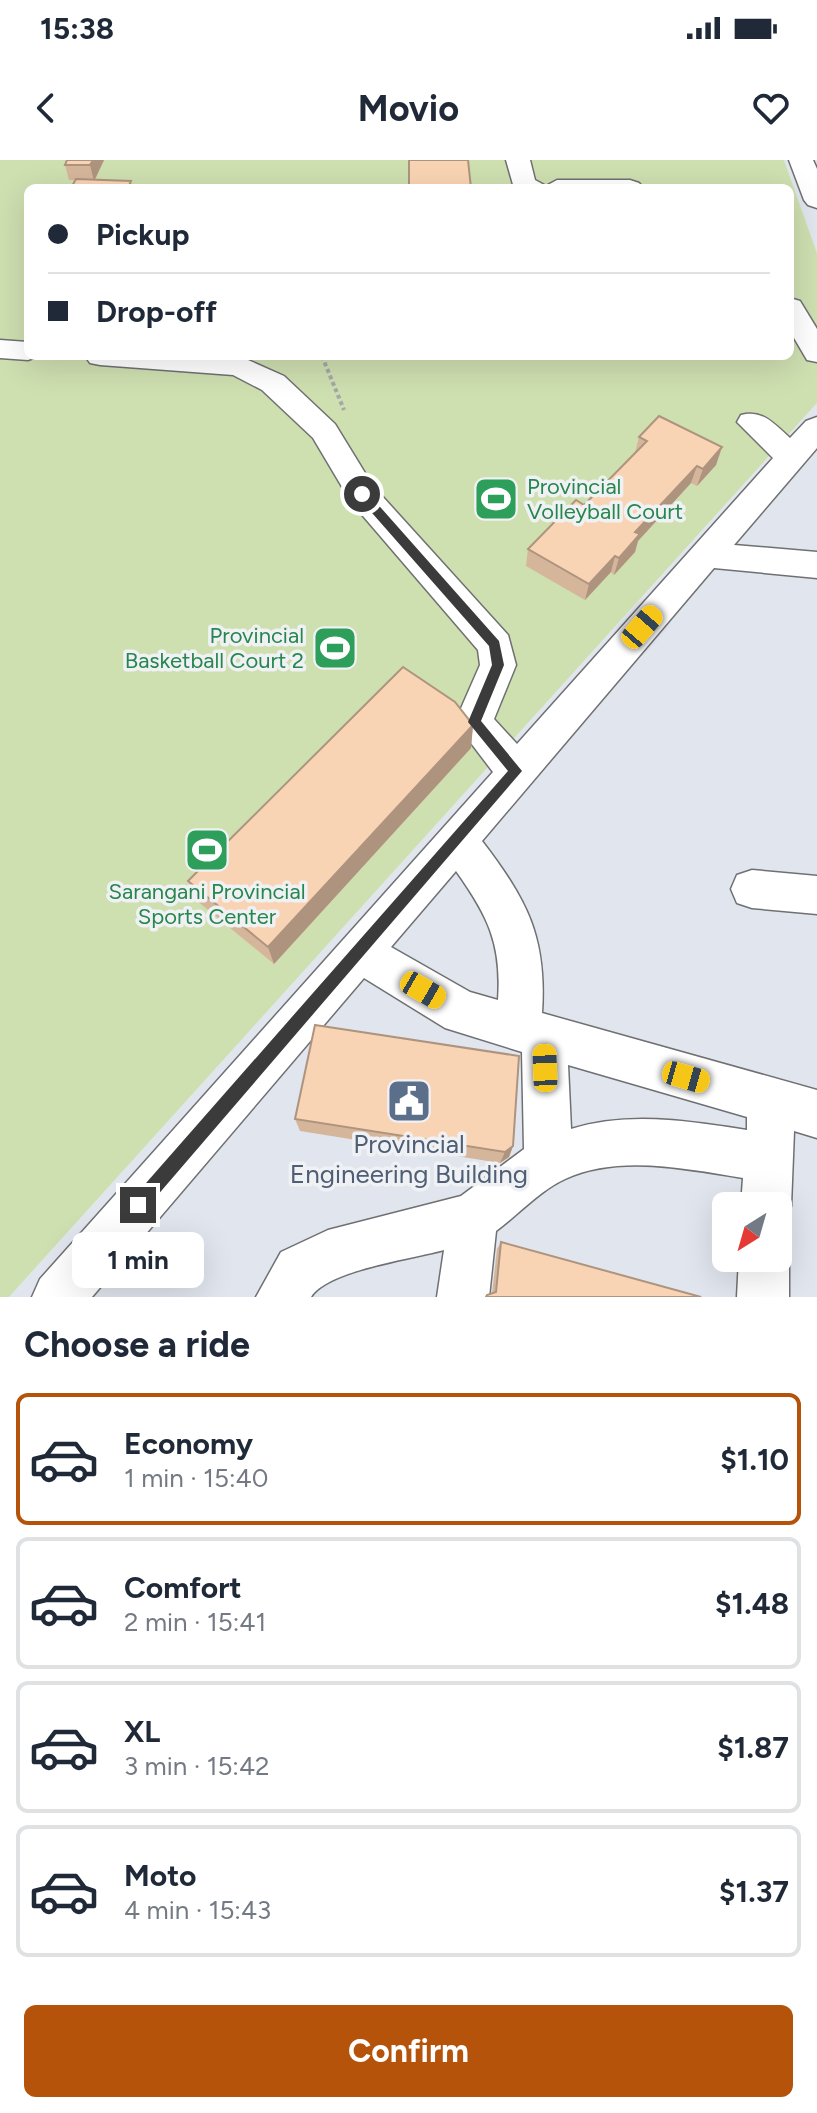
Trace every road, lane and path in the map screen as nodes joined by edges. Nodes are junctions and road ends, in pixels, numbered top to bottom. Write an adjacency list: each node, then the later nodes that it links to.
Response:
1 (518, 160): 3 (lane)
2 (801, 160): 4 (lane)
3 (524, 184)
4 (817, 200)
5 (794, 314): 8 (lane)
6 (0, 349): 7 (lane)
7 (24, 351)
8 (817, 353)
9 (156, 360): 14 (lane)
10 (752, 422): 11 (lane)
11 (804, 442): 12 (lane)
12 (705, 555): 13 (lane); 14 (lane)
13 (817, 565)
14 (516, 771): 15 (lane)
15 (456, 839): 18 (lane); 19 (lane)
16 (752, 889): 17 (lane)
17 (817, 895)
18 (358, 951): 19 (lane); 27 (lane)
19 (531, 1034): 20 (lane); 23 (lane)
20 (772, 1101): 21 (lane); 22 (lane)
21 (817, 1114)
22 (768, 1158): 23 (lane); 24 (lane)
23 (548, 1162): 25 (lane)
24 (767, 1192)
25 (473, 1218): 28 (lane); 29 (lane)
26 (764, 1272): 30 (lane)
27 (58, 1297)
28 (282, 1297)
29 (463, 1297)
30 (763, 1297)

